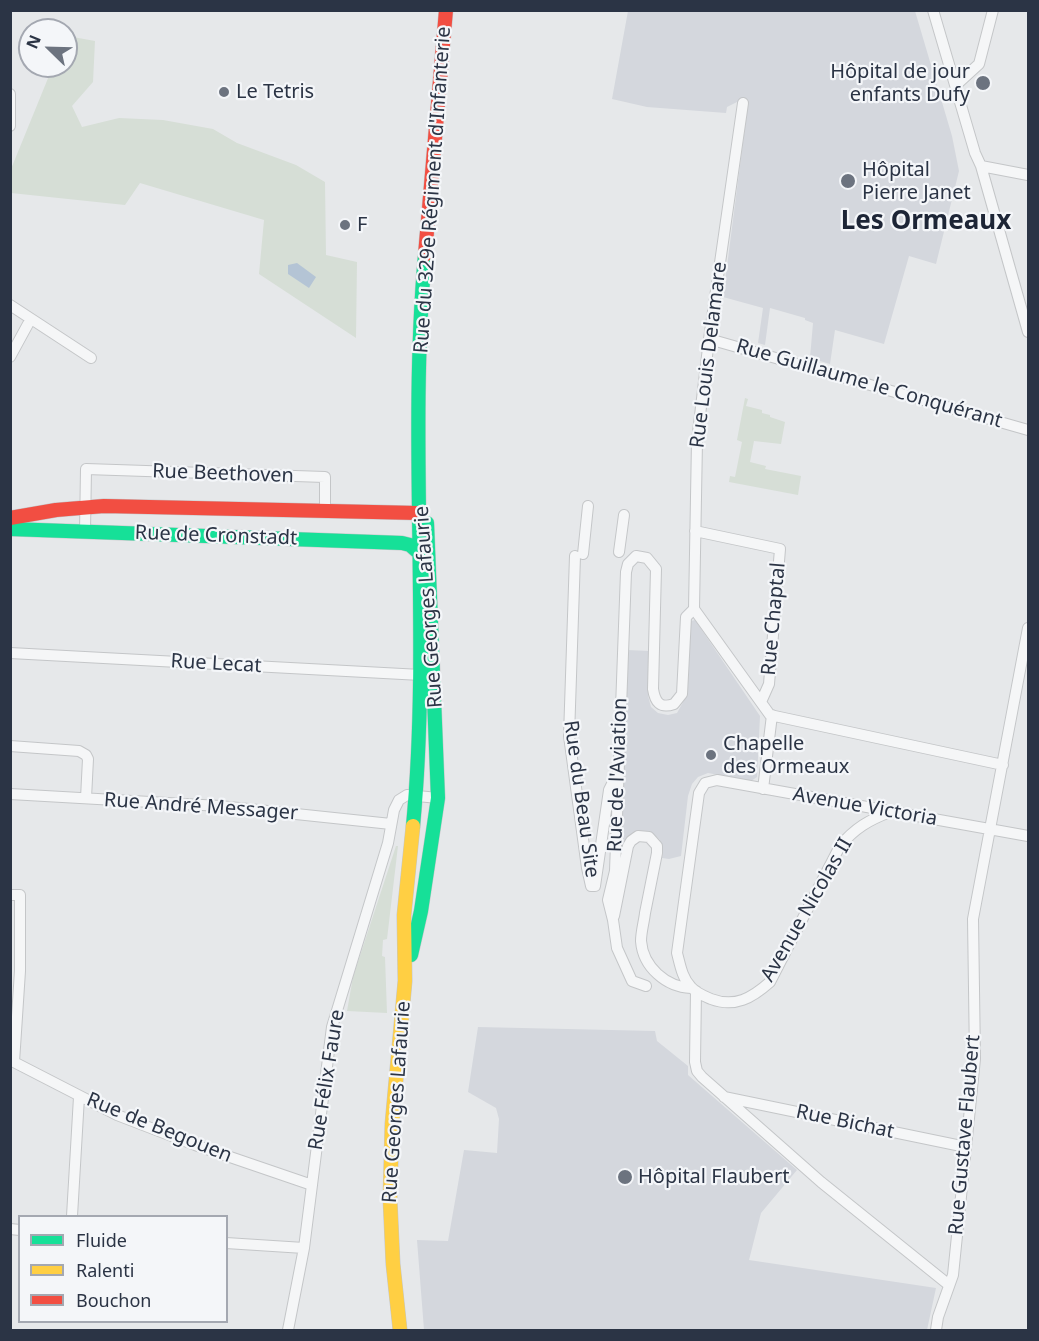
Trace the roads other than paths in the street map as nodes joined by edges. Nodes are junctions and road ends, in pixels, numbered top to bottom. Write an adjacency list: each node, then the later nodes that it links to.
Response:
1 (446, 10): 17 (street, Rue du 329e Régiment d'Infanterie)
2 (933, 10): 4 (street)
3 (993, 10): 4 (street)
4 (956, 85): 8 (street)
5 (10, 94): 7 (street)
6 (743, 103): 13 (street, Rue Louis Delamare)
7 (10, 126)
8 (981, 166): 9 (street); 12 (street)
9 (1029, 175)
10 (10, 305): 15 (street)
11 (28, 324): 14 (street)
12 (1029, 332)
13 (709, 339): 16 (street, Rue Guillaume le Conquérant); 26 (street, Rue Louis Delamare)
14 (10, 357)
15 (91, 358)
16 (1029, 430)
17 (418, 488): 21 (street, Rue du 329e Régiment d'Infanterie); 27 (street, Rue Georges Lafaurie)
18 (588, 506): 39 (street, Rue du Beau Site)
19 (85, 507): 20 (street, Rue de Cronstadt); 20 (street, Rue Beethoven); 23 (street, Rue de Cronstadt); 25 (street)
20 (326, 511): 21 (street, Rue de Cronstadt)
21 (418, 513): 27 (street); 28 (street, Rue Georges Lafaurie)
22 (624, 515): 29 (street)
23 (10, 518)
24 (10, 529): 25 (street, Rue de Cronstadt)
25 (85, 531): 28 (street, Rue de Cronstadt)
26 (695, 531): 31 (street, Rue Louis Delamare); 35 (street, Rue Chaptal)
27 (428, 536): 44 (street, Rue Georges Lafaurie)
28 (418, 552): 34 (street, Rue Georges Lafaurie)
29 (620, 552)
30 (640, 556): 31 (street, Rue Louis Delamare); 39 (street, Rue de l'Aviation)
31 (694, 609): 35 (street)
32 (1029, 628): 38 (street, Rue Gustave Flaubert)
33 (10, 652): 34 (street, Rue Lecat)
34 (421, 675): 42 (street, Rue Georges Lafaurie)
35 (761, 702): 36 (street)
36 (772, 715): 38 (street); 40 (street)
37 (10, 746): 43 (street)
38 (1003, 765): 47 (street, Rue Gustave Flaubert)
39 (618, 770): 50 (street, Rue de l'Aviation)
40 (763, 789): 45 (street, Avenue Victoria); 53 (street, Avenue Victoria)
41 (10, 794): 43 (street, Rue André Messager)
42 (415, 796): 44 (street); 46 (street, Rue Félix Faure); 51 (street, Rue Georges Lafaurie)
43 (86, 798): 46 (street, Rue André Messager)
44 (438, 798): 51 (street, Rue Georges Lafaurie)
45 (890, 812): 47 (street, Avenue Victoria); 53 (street, Avenue Nicolas II)
46 (391, 824): 58 (street, Rue Félix Faure)
47 (990, 830): 48 (street, Avenue Victoria); 57 (street, Rue Gustave Flaubert)
48 (1029, 836)
49 (15, 895): 54 (street)
50 (613, 920): 52 (street, Rue de l'Aviation); 53 (street, Avenue Nicolas II)
51 (405, 981): 64 (street, Rue Georges Lafaurie)
52 (646, 986)
53 (694, 989): 56 (street)
54 (12, 1061): 55 (street, Rue de Begouen)
55 (79, 1097): 58 (street, Rue de Begouen); 59 (street)
56 (724, 1097): 57 (street, Rue Bichat); 62 (street)
57 (966, 1147): 62 (street, Rue Gustave Flaubert)
58 (312, 1185): 61 (street, Rue Félix Faure)
59 (72, 1215)
60 (228, 1243): 61 (street)
61 (304, 1248): 63 (street, Rue Félix Faure)
62 (949, 1285): 65 (street, Rue Gustave Flaubert)
63 (288, 1330)
64 (400, 1330)
65 (936, 1330)

